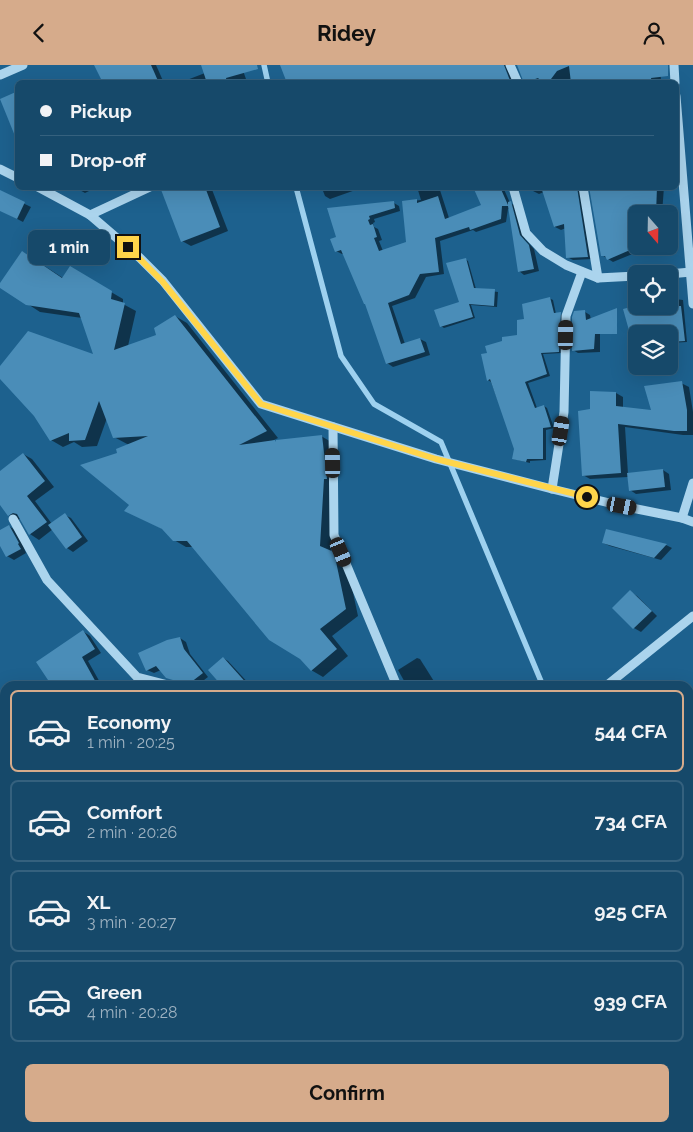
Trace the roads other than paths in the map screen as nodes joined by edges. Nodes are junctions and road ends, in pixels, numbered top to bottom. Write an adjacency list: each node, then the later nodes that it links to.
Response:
1 (22, 65): 4 (street)
2 (510, 65): 5 (street)
3 (674, 65): 6 (street)
4 (0, 75)
5 (517, 80)
6 (675, 80)
7 (679, 131): 16 (street)
8 (0, 169): 9 (street)
9 (15, 176)
10 (44, 190): 14 (street)
11 (144, 190): 14 (street)
12 (514, 190): 15 (street)
13 (583, 190): 19 (street)
14 (90, 215): 21 (street)
15 (582, 272): 19 (street); 23 (street)
16 (691, 272): 17 (street); 20 (street)
17 (678, 273)
18 (628, 276): 19 (street)
19 (598, 278)
20 (693, 304)
21 (332, 427): 23 (street); 29 (street)
22 (693, 483): 24 (street)
23 (552, 489): 24 (street)
24 (682, 518): 26 (street)
25 (13, 519): 28 (street)
26 (693, 522)
27 (693, 617): 30 (street)
28 (153, 681)
29 (395, 681)
30 (612, 681)

